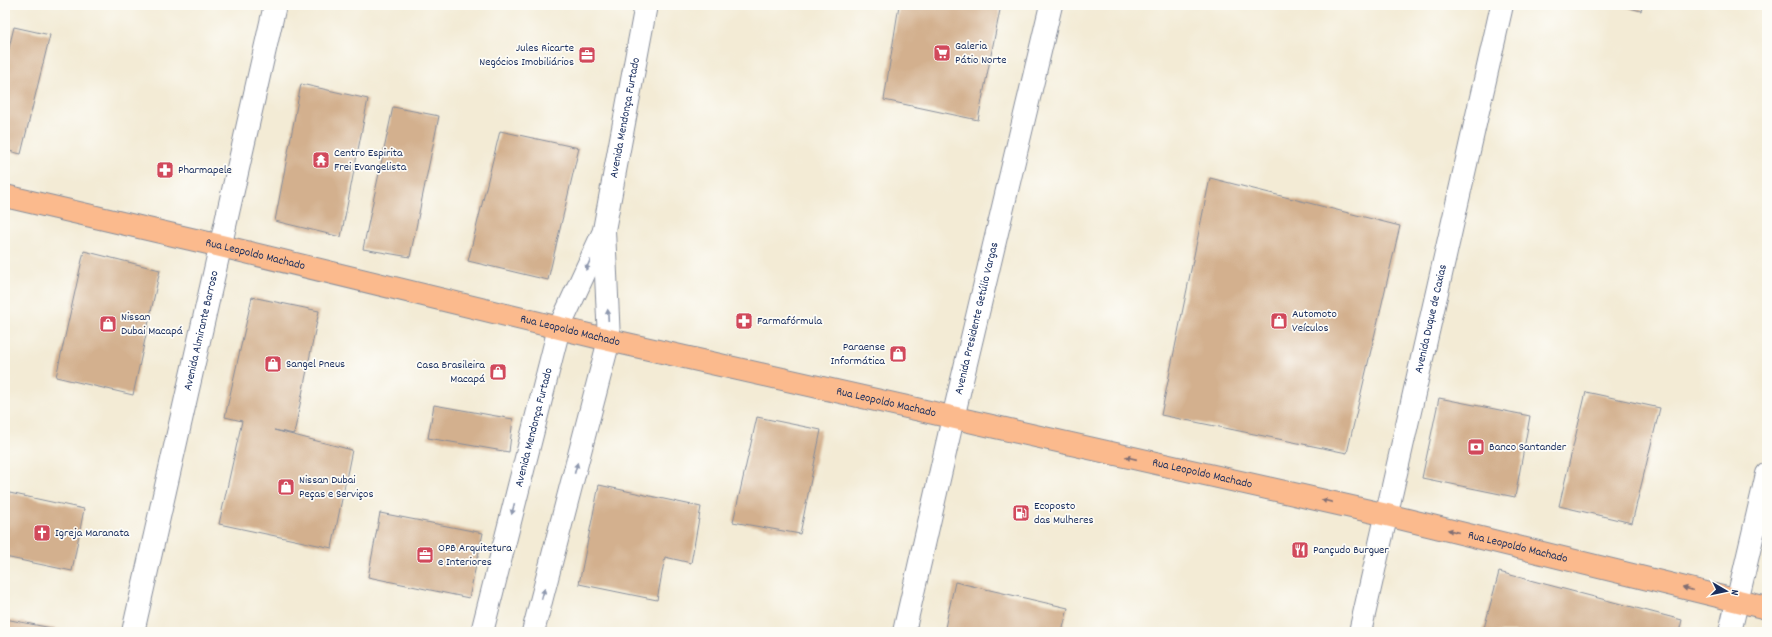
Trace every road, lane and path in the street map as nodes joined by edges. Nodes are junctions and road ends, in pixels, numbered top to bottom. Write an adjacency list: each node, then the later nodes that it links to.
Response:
1 (275, 5): 7 (street, Avenida Almirante Barroso)
2 (646, 5): 6 (street, Avenida Mendonça Furtado)
3 (1051, 5): 10 (street, Avenida Presidente Getúlio Vargas)
4 (1502, 5): 12 (street, Avenida Duque de Caxias)
5 (5, 196): 7 (main road, Rua Leopoldo Machado)
6 (604, 230): 8 (street, Avenida Mendonça Furtado, one-way to 8); 9 (street, Avenida Mendonça Furtado, one-way to 6)
7 (221, 246): 8 (main road, Rua Leopoldo Machado); 15 (street, Avenida Almirante Barroso)
8 (560, 328): 9 (main road, Rua Leopoldo Machado); 16 (street, Avenida Mendonça Furtado, one-way to 16)
9 (609, 340): 10 (main road, Rua Leopoldo Machado); 17 (street, Avenida Mendonça Furtado, one-way to 9)
10 (953, 418): 12 (main road, Rua Leopoldo Machado, one-way to 10); 18 (street, Avenida Presidente Getúlio Vargas)
11 (1767, 474): 13 (street)
12 (1387, 515): 13 (main road, Rua Leopoldo Machado, one-way to 12); 19 (street, Avenida Duque de Caxias)
13 (1737, 601): 14 (main road, Rua Leopoldo Machado); 20 (street)
14 (1767, 608)
15 (133, 632)
16 (482, 632)
17 (534, 632)
18 (904, 632)
19 (1360, 632)
20 (1730, 632)

